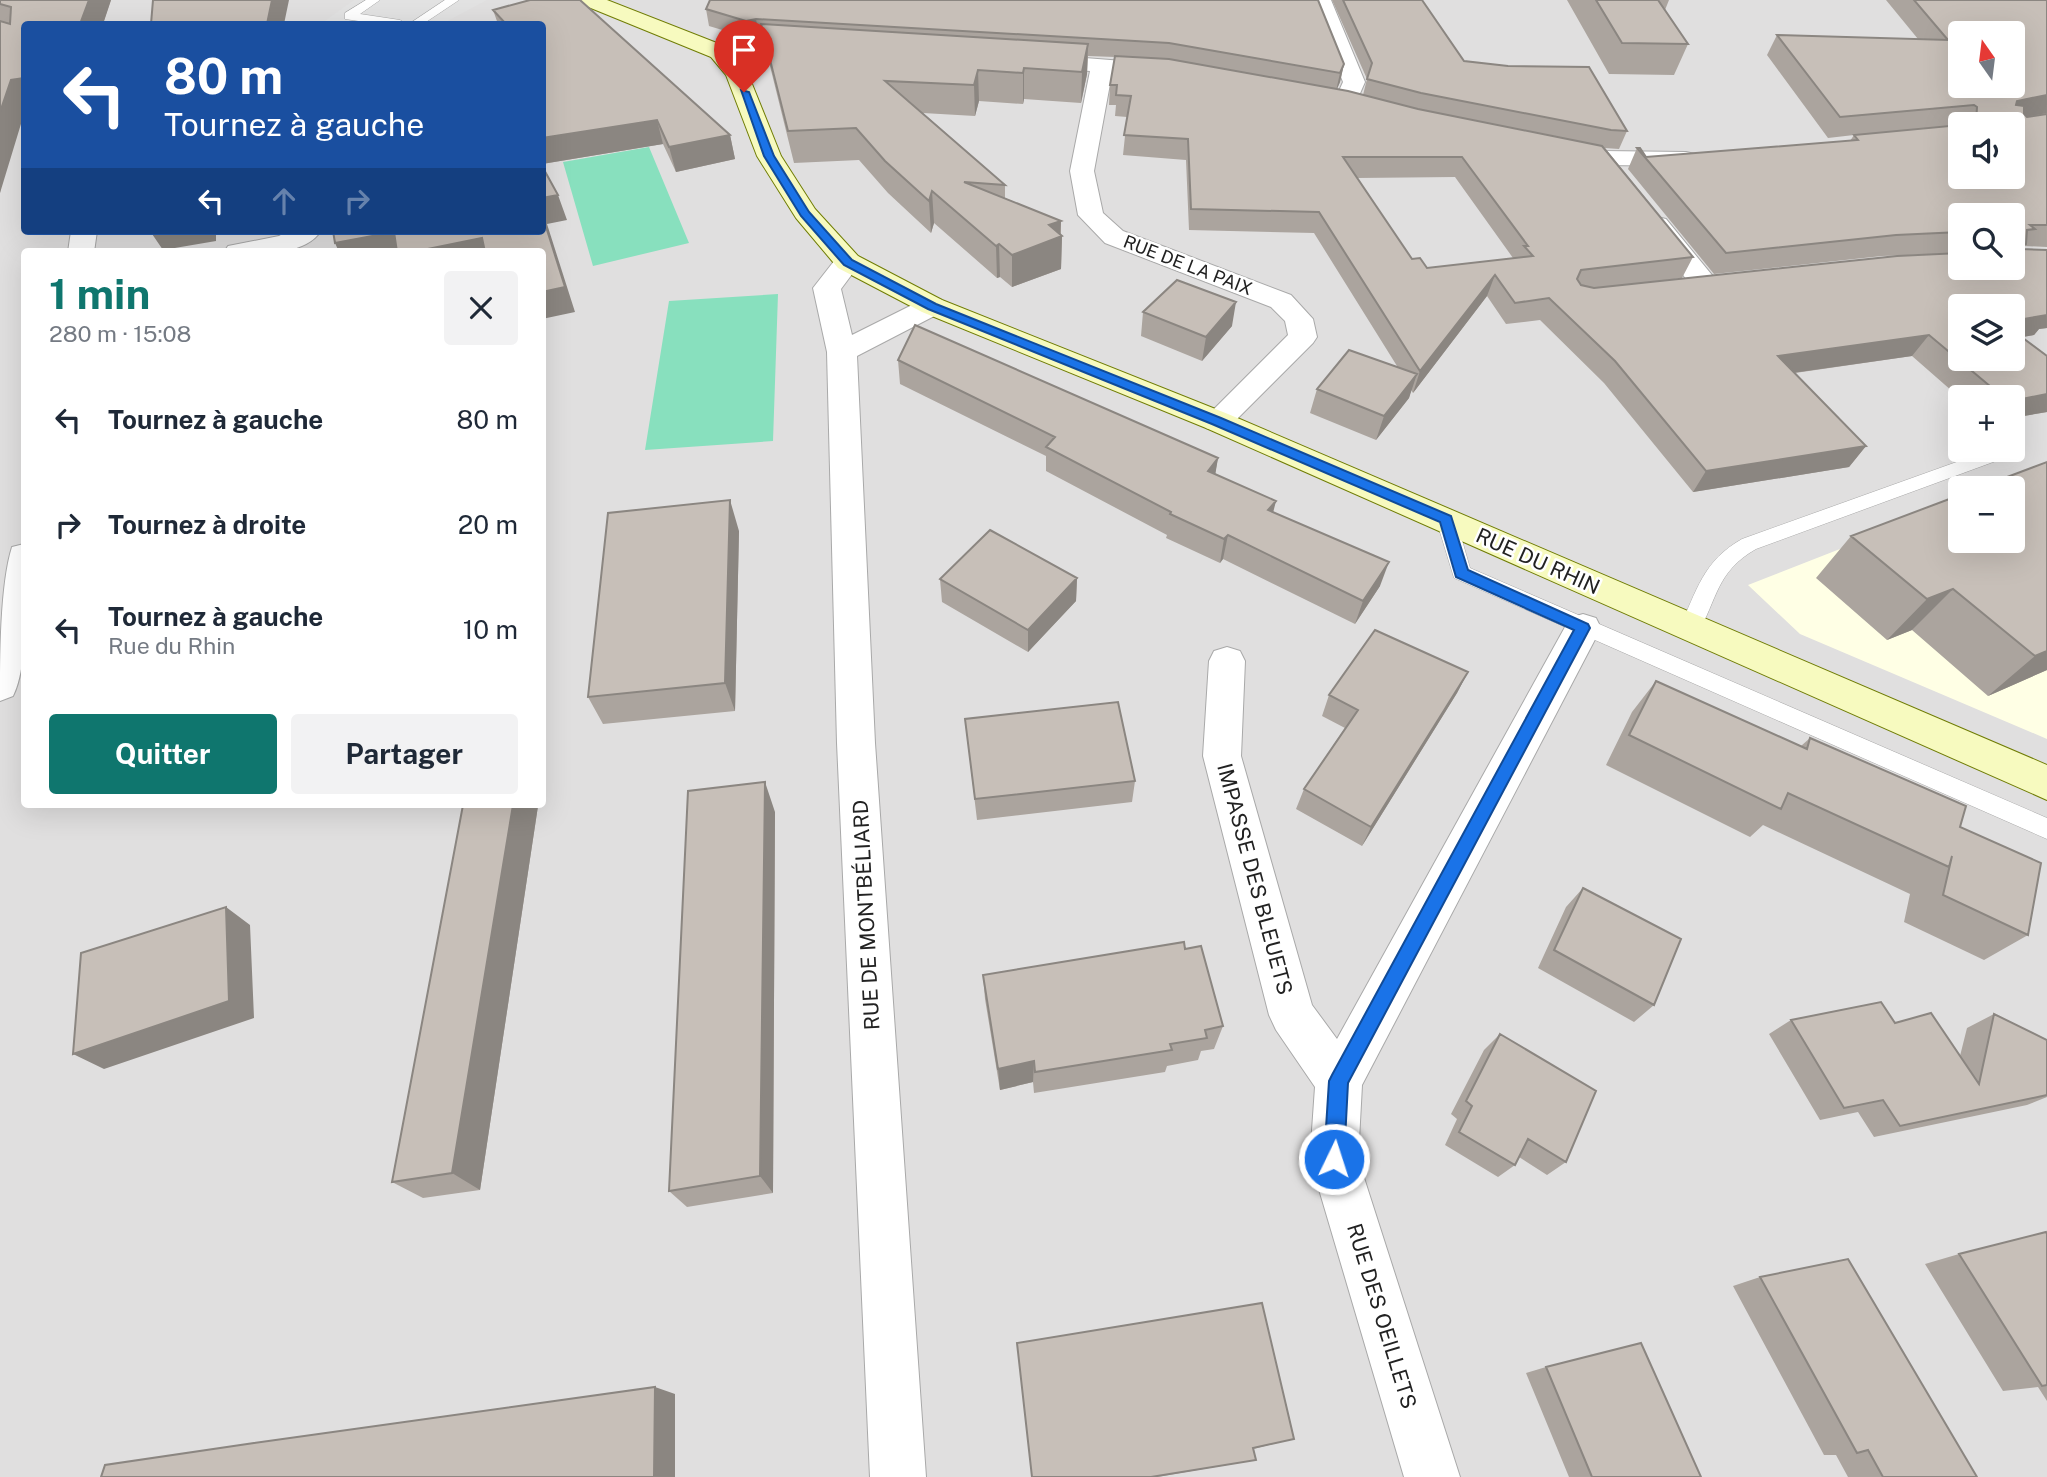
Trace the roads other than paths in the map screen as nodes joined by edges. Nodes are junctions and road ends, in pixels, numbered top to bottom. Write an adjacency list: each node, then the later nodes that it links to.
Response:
1 (374, 0): 5 (lane)
2 (453, 0): 6 (lane)
3 (588, 0): 8 (street, RUE DU RHIN)
4 (1321, 0): 12 (street)
5 (381, 21)
6 (420, 21)
7 (842, 50): 8 (street)
8 (719, 52): 20 (street, RUE DU RHIN)
9 (1006, 60): 10 (street)
10 (1102, 65): 11 (street); 26 (street, RUE DE LA PAIX)
11 (1192, 74)
12 (1320, 97)
13 (1536, 144): 14 (street)
14 (1603, 158): 15 (street); 16 (street)
15 (1714, 158)
16 (1620, 179)
17 (1638, 201): 22 (street)
18 (300, 235): 19 (street)
19 (257, 248)
20 (848, 262): 24 (street, RUE DU RHIN); 25 (street, RUE DE MONTBÉLIARD)
21 (1733, 283): 22 (street)
22 (1706, 286): 23 (street)
23 (1638, 293)
24 (932, 306): 25 (street); 26 (street, RUE DU RHIN)
25 (842, 352): 37 (street, RUE DE MONTBÉLIARD)
26 (1217, 421): 28 (street, RUE DU RHIN)
27 (1975, 462): 31 (lane)
28 (1446, 519): 30 (lane); 31 (street, RUE DU RHIN)
29 (21, 572): 33 (street)
30 (1583, 628): 35 (lane); 36 (street, RUE DES OEILLETS)
31 (1690, 629): 34 (street, RUE DU RHIN)
32 (1227, 661): 36 (street, IMPASSE DES BLEUETS)
33 (0, 686)
34 (2047, 783)
35 (2047, 829)
36 (1339, 1081): 38 (street, RUE DES OEILLETS)
37 (898, 1477)
38 (1432, 1477)

